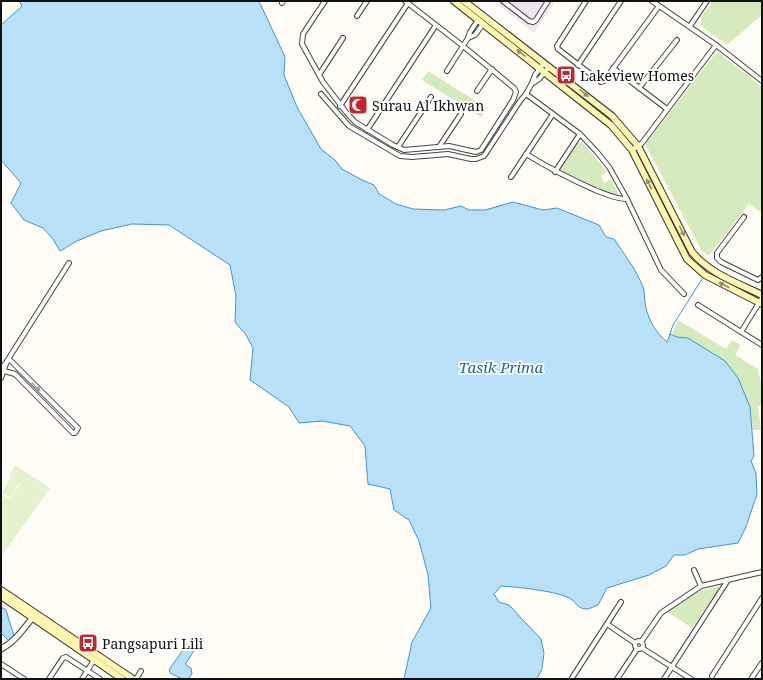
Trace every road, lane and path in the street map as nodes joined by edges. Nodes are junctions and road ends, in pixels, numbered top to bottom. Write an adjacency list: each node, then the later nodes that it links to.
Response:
1 (325, 1): 26 (street)
2 (367, 1): 13 (street)
3 (454, 1): 14 (main road)
4 (464, 1): 22 (main road)
5 (503, 1): 6 (street)
6 (548, 1)
7 (586, 1): 21 (street)
8 (621, 1): 21 (street)
9 (652, 1): 12 (street)
10 (707, 1): 16 (street)
11 (407, 2): 15 (street); 33 (street)
12 (659, 6): 16 (street); 23 (street)
13 (357, 16)
14 (481, 22): 20 (street); 22 (main road, one-way to 14)
15 (436, 25): 20 (street); 37 (street)
16 (690, 26): 19 (street)
17 (343, 38): 26 (street)
18 (677, 40): 28 (street)
19 (716, 45): 27 (street); 34 (street)
20 (463, 46): 24 (street); 25 (street)
21 (578, 65): 23 (street)
22 (544, 67): 31 (street); 40 (main road, one-way to 40); 42 (main road)
23 (613, 68): 28 (street)
24 (492, 69): 29 (street); 39 (street)
25 (447, 71)
26 (319, 75): 33 (street)
27 (762, 80)
28 (639, 88): 34 (street)
29 (477, 91)
30 (321, 94): 31 (street)
31 (526, 94): 36 (street)
32 (431, 97): 41 (street)
33 (340, 106): 37 (street)
34 (667, 109): 40 (street)
35 (461, 114): 39 (street)
36 (553, 114): 38 (street); 43 (street)
37 (367, 130): 41 (street)
38 (580, 134): 44 (street); 46 (street)
39 (439, 146): 41 (street)
40 (638, 146): 42 (street); 51 (main road, one-way to 51)
41 (398, 147)
42 (632, 150): 51 (main road, one-way to 42)
43 (526, 154): 44 (street); 45 (street)
44 (555, 172): 46 (street)
45 (511, 177)
46 (627, 199): 50 (street)
47 (744, 216): 49 (street)
48 (69, 263): 55 (street)
49 (762, 277)
50 (684, 294)
51 (761, 300): 53 (street)
52 (698, 305): 53 (street)
53 (741, 332): 54 (street)
54 (762, 345)
55 (8, 360): 56 (street); 57 (street); 57 (street, one-way to 57)
56 (2, 370): 57 (street); 58 (street)
57 (15, 374)
58 (1, 378)
59 (694, 570): 62 (street)
60 (762, 572): 61 (street)
61 (728, 580): 62 (street); 77 (street)
62 (701, 586): 69 (street)
63 (1, 590): 67 (main road)
64 (1, 596): 67 (main road)
65 (762, 598): 80 (street)
66 (621, 602): 68 (street)
67 (34, 616): 72 (street); 74 (main road); 87 (main road)
68 (607, 624): 70 (street); 81 (street)
69 (641, 642): 70 (street); 71 (street)
70 (636, 643): 73 (street)
71 (642, 648): 73 (street); 77 (street)
72 (1, 649)
73 (637, 649): 89 (street)
74 (94, 660): 78 (street); 86 (main road)
75 (762, 663): 92 (street)
76 (1, 664): 82 (street)
77 (672, 666): 90 (street); 91 (street)
78 (87, 670): 83 (street); 84 (street); 85 (street)
79 (141, 671): 88 (street)
80 (712, 676)
81 (572, 678)
82 (24, 679)
83 (49, 679)
84 (82, 679)
85 (100, 679)
86 (122, 679)
87 (133, 679)
88 (136, 679)
89 (617, 679)
90 (664, 679)
91 (691, 679)
92 (751, 679)

